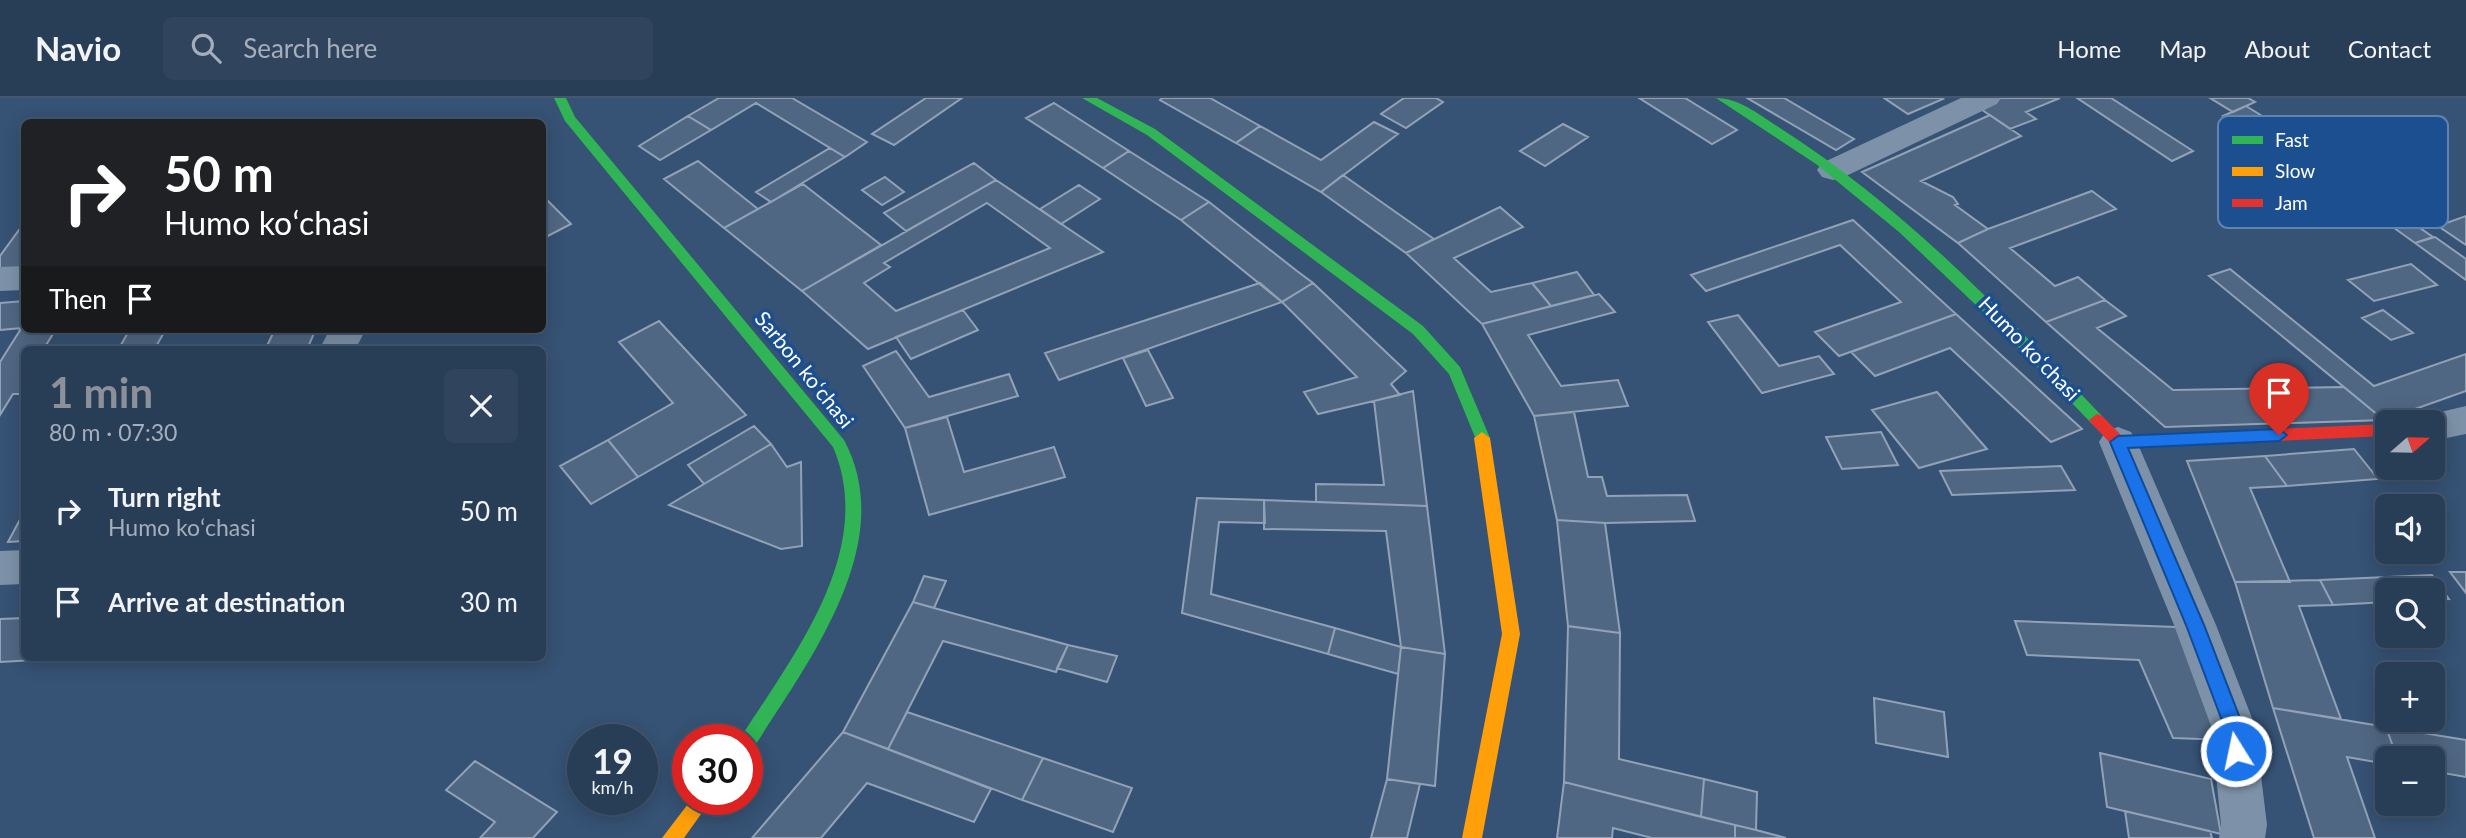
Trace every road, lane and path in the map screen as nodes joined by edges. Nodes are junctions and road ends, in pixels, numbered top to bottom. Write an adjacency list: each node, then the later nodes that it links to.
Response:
1 (559, 98): 14 (street, Sarbon koʻchasi)
2 (1088, 98): 17 (street)
3 (1722, 98): 5 (street, Humo koʻchasi)
4 (1986, 98): 5 (street)
5 (1833, 170): 11 (street, Humo koʻchasi)
6 (21, 278): 7 (street)
7 (0, 279)
8 (2466, 421): 9 (street)
9 (2445, 425)
10 (2375, 431): 11 (street)
11 (2118, 442): 18 (street)
12 (21, 567): 13 (street)
13 (0, 568)
14 (759, 724)
15 (690, 815): 16 (street)
16 (672, 838)
17 (1472, 838)
18 (2242, 838)

